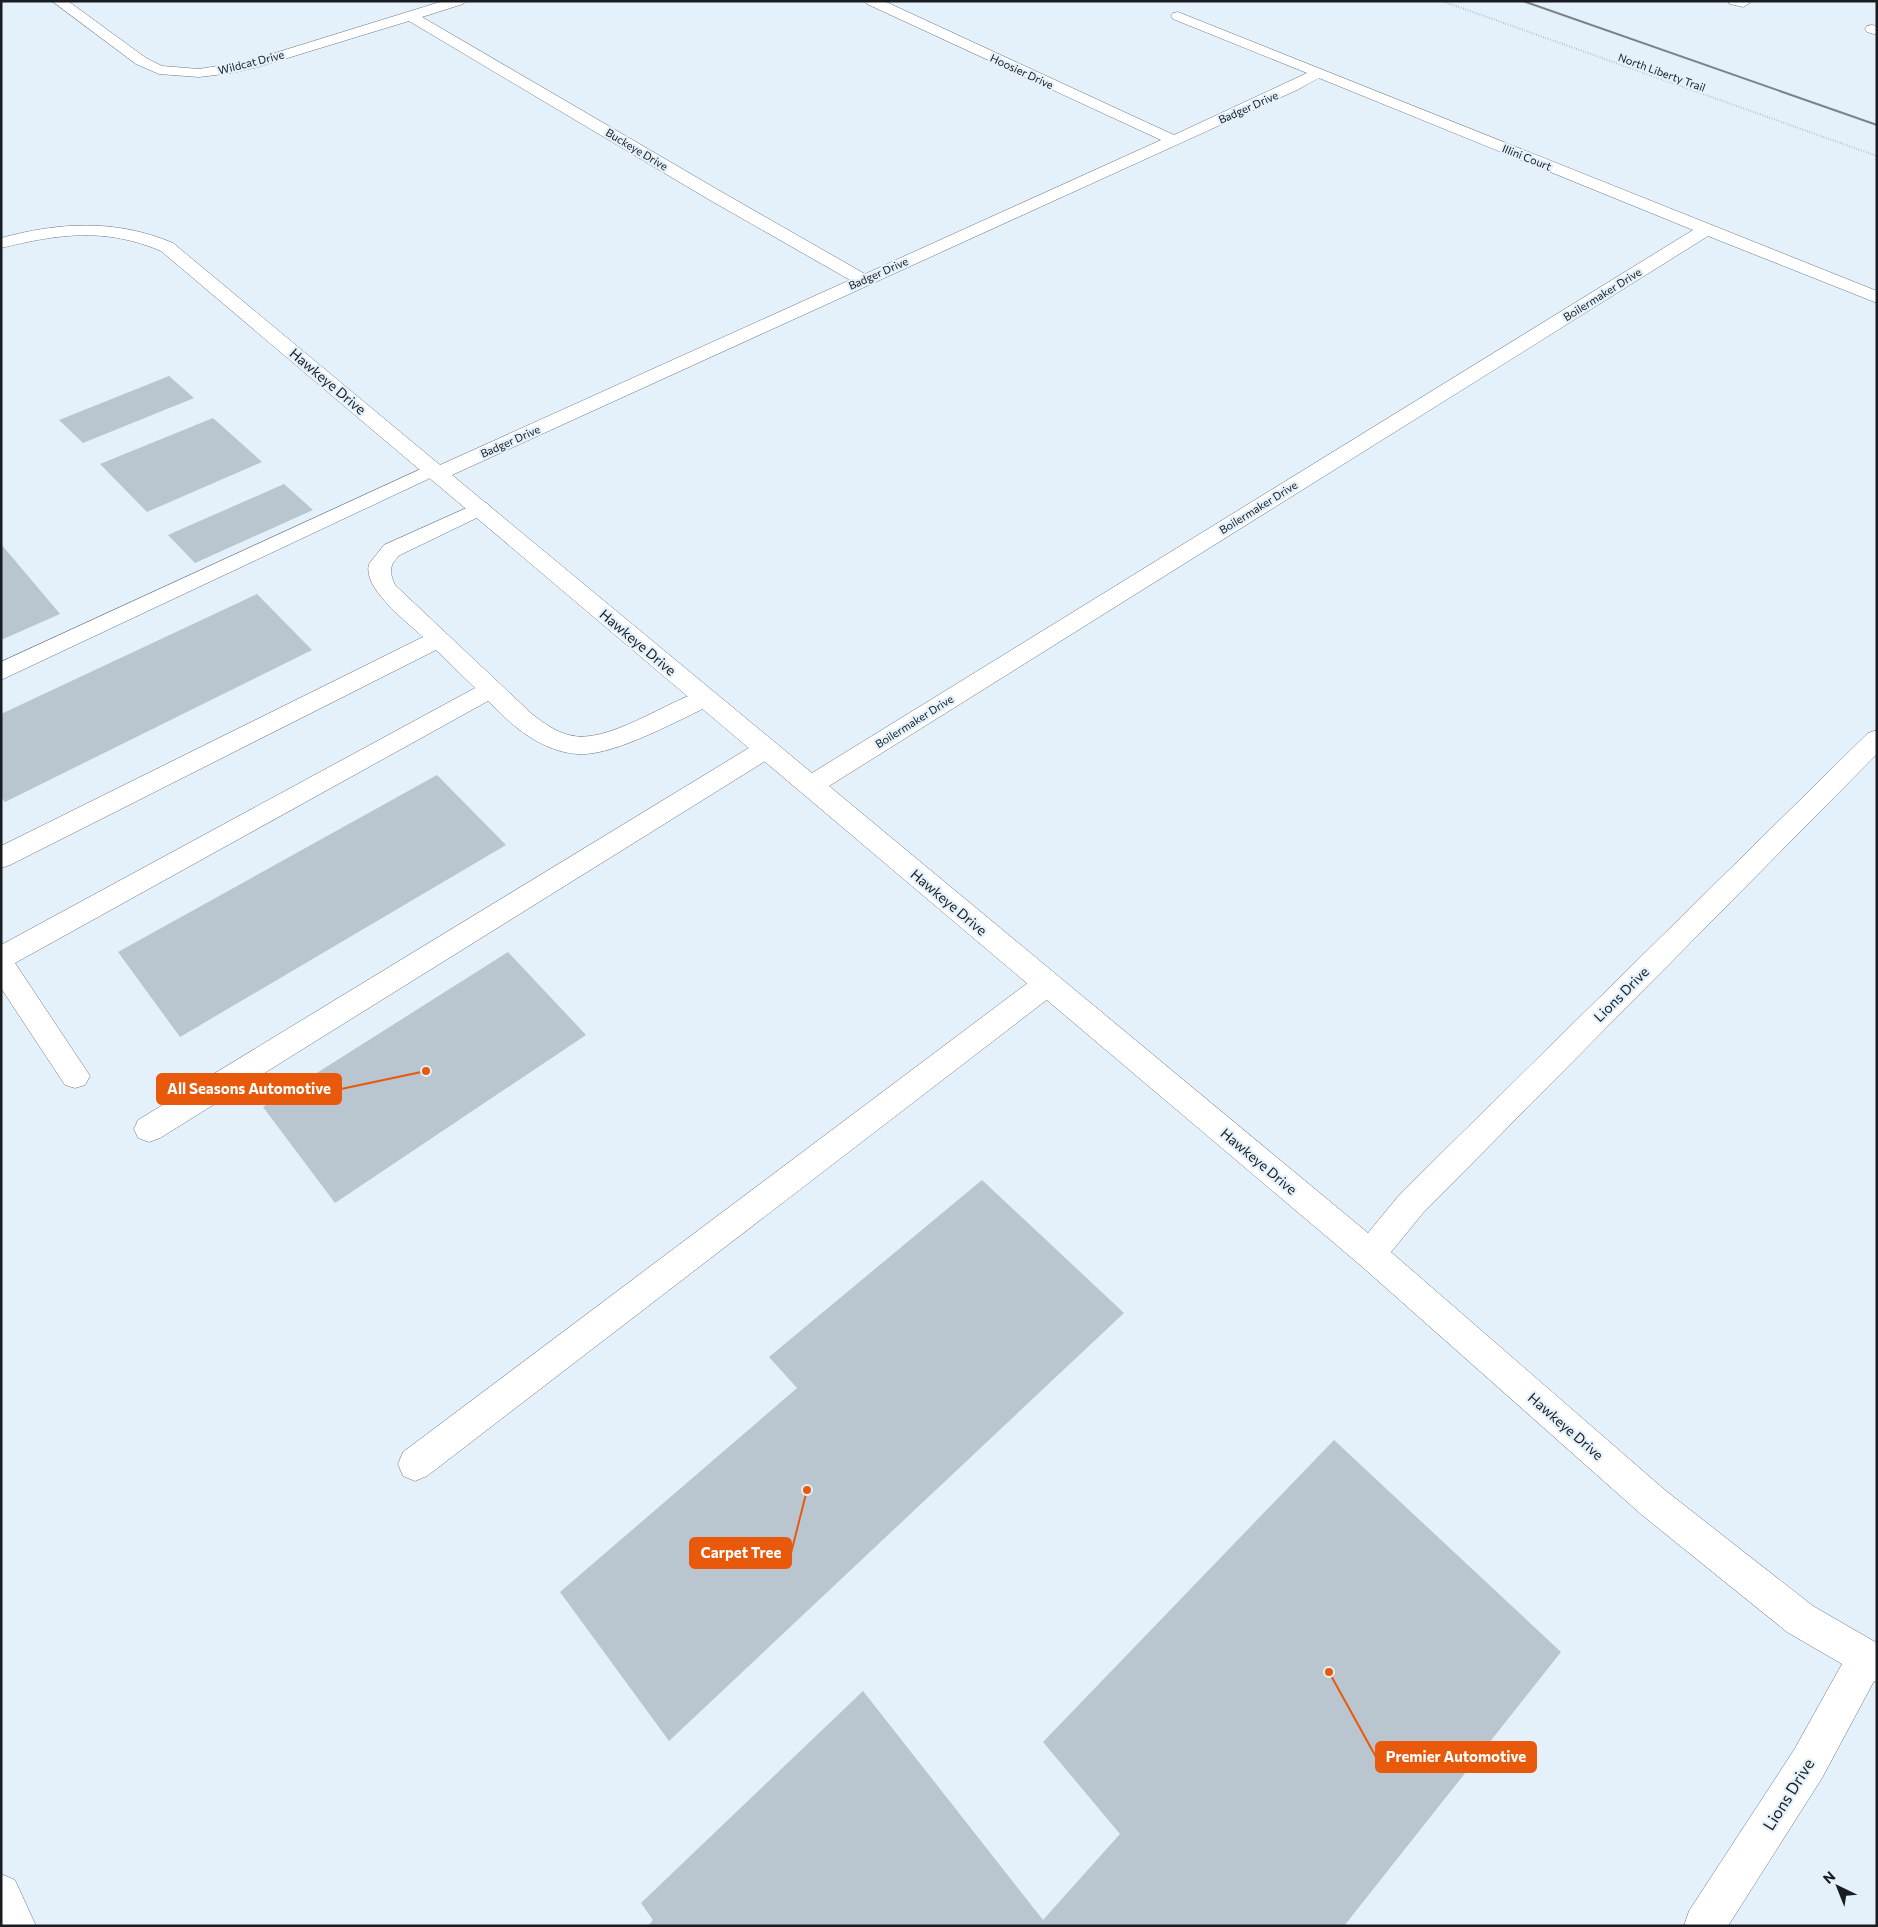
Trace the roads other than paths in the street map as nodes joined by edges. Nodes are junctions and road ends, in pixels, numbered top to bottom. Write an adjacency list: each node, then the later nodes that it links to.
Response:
1 (59, 1): 4 (street, Wildcat Drive)
2 (458, 1): 4 (street, Wildcat Drive)
3 (872, 1): 7 (street, Hoosier Drive)
4 (411, 16): 10 (street, Buckeye Drive)
5 (1178, 16): 6 (street, Illini Court)
6 (1318, 73): 7 (street, Badger Drive); 8 (street, Illini Court)
7 (1173, 140): 10 (street, Badger Drive)
8 (1707, 229): 11 (street, Illini Court); 20 (street, Boilermaker Drive)
9 (1, 243): 12 (street, Hawkeye Drive)
10 (863, 280): 12 (street, Badger Drive)
11 (1877, 298)
12 (436, 471): 13 (street, Hawkeye Drive); 15 (street, Badger Drive)
13 (480, 508): 14 (street); 17 (street, Hawkeye Drive)
14 (439, 639): 16 (street); 21 (street)
15 (1, 672)
16 (491, 689): 17 (street); 22 (street)
17 (705, 698): 19 (street, Hawkeye Drive)
18 (1877, 739): 27 (street, Lions Drive)
19 (766, 749): 20 (street, Hawkeye Drive); 26 (street)
20 (810, 786): 24 (street, Hawkeye Drive)
21 (1, 858)
22 (1, 958)
23 (1, 965): 25 (street)
24 (1047, 984): 27 (street, Hawkeye Drive); 28 (street)
25 (75, 1076)
26 (149, 1129)
27 (1370, 1254): 29 (street, Hawkeye Drive)
28 (415, 1464)
29 (1871, 1661): 32 (street, Lions Drive)
30 (1, 1894): 31 (street)
31 (16, 1926)
32 (1704, 1926)

